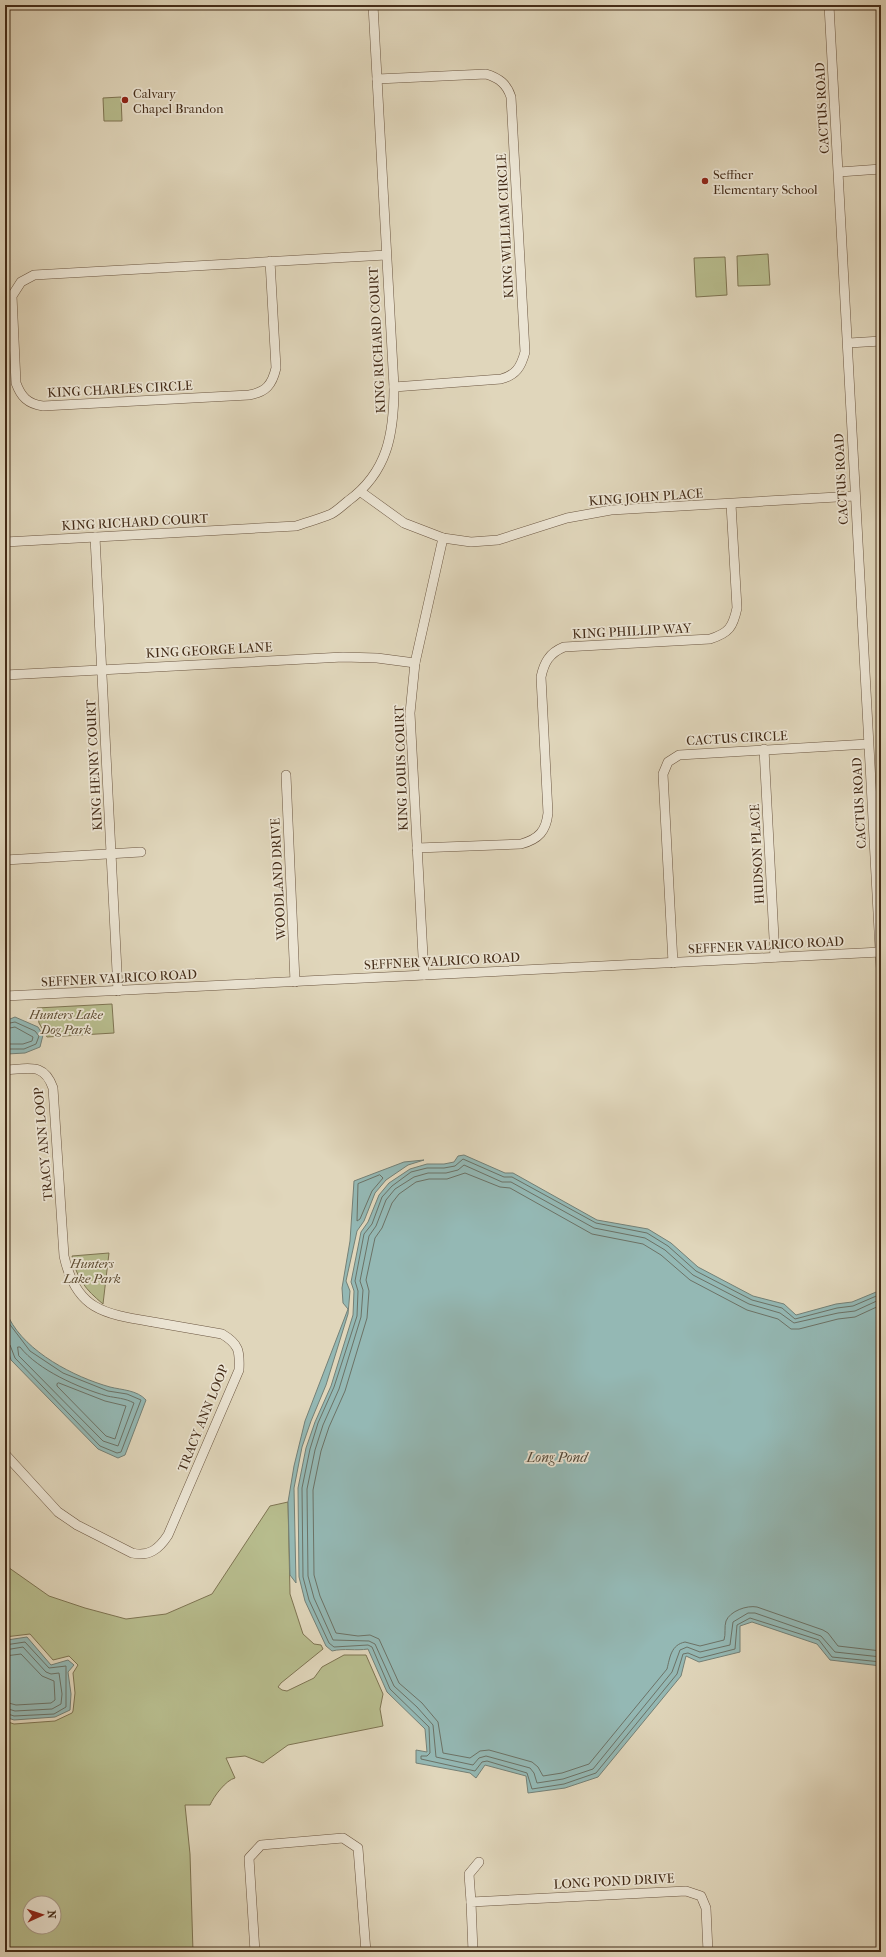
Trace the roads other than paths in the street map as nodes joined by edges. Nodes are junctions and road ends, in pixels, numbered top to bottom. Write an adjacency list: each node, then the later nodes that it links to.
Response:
1 (373, 5): 3 (street, KING RICHARD COURT)
2 (829, 5): 5 (street, CACTUS ROAD)
3 (377, 79): 6 (street, KING RICHARD COURT); 11 (street, KING WILLIAM CIRCLE)
4 (881, 169): 5 (street)
5 (839, 172): 10 (street, CACTUS ROAD)
6 (386, 255): 7 (street, KING CHARLES CIRCLE); 11 (street, KING RICHARD COURT)
7 (270, 261): 8 (street, KING CHARLES CIRCLE); 8 (street, KING CHARLES CIRCLE)
8 (9, 338)
9 (881, 341): 10 (street)
10 (848, 343): 13 (street, CACTUS ROAD)
11 (394, 387): 12 (street, KING RICHARD COURT)
12 (361, 492): 15 (street, KING RICHARD COURT); 16 (street, KING JOHN PLACE)
13 (855, 496): 14 (street, KING JOHN PLACE); 21 (street, CACTUS ROAD)
14 (731, 504): 16 (street, KING JOHN PLACE); 24 (street, KING PHILLIP WAY)
15 (95, 537): 17 (street, KING RICHARD COURT); 19 (street, KING HENRY COURT)
16 (443, 538): 18 (street, KING LOUIS COURT)
17 (5, 542)
18 (415, 663): 19 (street, KING GEORGE LANE); 24 (street, KING LOUIS COURT)
19 (102, 669): 20 (street, KING GEORGE LANE); 26 (street, KING HENRY COURT)
20 (5, 675)
21 (868, 744): 22 (street, CACTUS CIRCLE); 28 (street, CACTUS ROAD)
22 (764, 749): 29 (street, HUDSON PLACE); 30 (street, CACTUS CIRCLE)
23 (286, 775): 33 (street, WOODLAND DRIVE)
24 (417, 848): 32 (street, KING LOUIS COURT)
25 (141, 852): 26 (street)
26 (111, 854): 27 (street); 34 (street, KING HENRY COURT)
27 (5, 860)
28 (880, 952): 29 (street, SEFFNER VALRICO ROAD); 31 (street, CACTUS ROAD)
29 (775, 958): 30 (street, SEFFNER VALRICO ROAD)
30 (673, 963): 32 (street, SEFFNER VALRICO ROAD)
31 (881, 968)
32 (424, 975): 33 (street, SEFFNER VALRICO ROAD)
33 (295, 982): 34 (street, SEFFNER VALRICO ROAD)
34 (118, 991): 35 (street, SEFFNER VALRICO ROAD)
35 (5, 996)
36 (5, 1070): 37 (street, TRACY ANN LOOP)
37 (5, 1454)
38 (480, 1862): 39 (street)
39 (471, 1902): 42 (street); 43 (street, LONG POND DRIVE)
40 (255, 1952): 41 (street)
41 (366, 1952)
42 (473, 1952)
43 (708, 1952)

